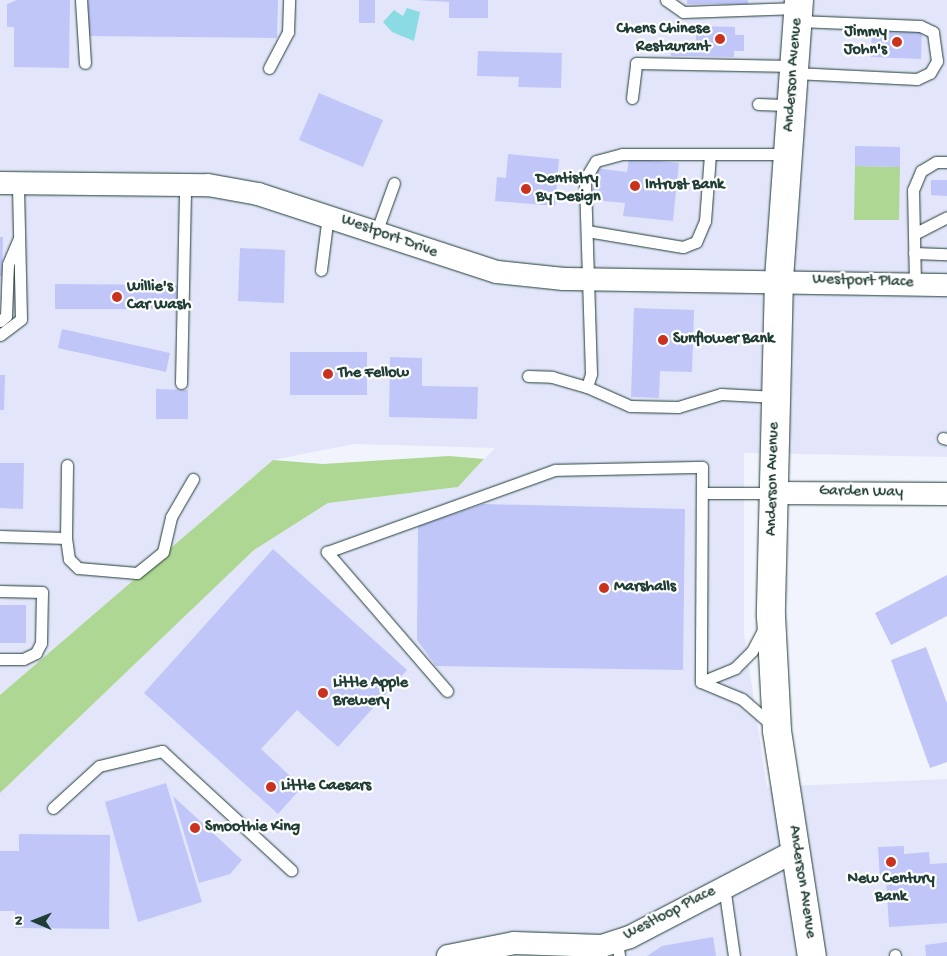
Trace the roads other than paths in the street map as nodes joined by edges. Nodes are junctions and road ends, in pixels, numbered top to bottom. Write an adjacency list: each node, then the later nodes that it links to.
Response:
1 (81, 0): 5 (lane)
2 (289, 0): 6 (lane)
3 (666, 0): 4 (lane)
4 (798, 10): 7 (main road, Anderson Avenue); 7 (lane)
5 (85, 63)
6 (268, 68)
7 (794, 70): 8 (lane); 10 (main road, Anderson Avenue)
8 (632, 98)
9 (758, 104): 10 (lane)
10 (792, 105): 12 (main road, Anderson Avenue)
11 (710, 154): 12 (lane); 19 (lane); 19 (lane)
12 (788, 154): 27 (main road, Anderson Avenue)
13 (947, 162): 21 (lane)
14 (9, 183): 16 (street, Westport Drive); 22 (lane)
15 (394, 183): 20 (lane)
16 (185, 185): 17 (street, Westport Drive); 33 (lane)
17 (328, 215): 20 (street, Westport Drive); 25 (lane)
18 (947, 217): 21 (lane)
19 (588, 231): 26 (lane)
20 (376, 233): 26 (street, Westport Drive)
21 (914, 234): 23 (lane)
22 (20, 236): 30 (lane); 31 (lane)
23 (914, 253): 24 (lane); 28 (lane)
24 (947, 254)
25 (321, 270)
26 (590, 279): 27 (street, Westport Drive); 34 (lane)
27 (779, 279): 28 (street, Westport Place); 35 (main road, Anderson Avenue)
28 (915, 284): 29 (street, Westport Place)
29 (947, 285)
30 (0, 321)
31 (0, 335)
32 (528, 376): 34 (lane)
33 (181, 383)
34 (587, 387): 35 (lane)
35 (776, 397): 39 (main road, Anderson Avenue)
36 (67, 465): 42 (lane)
37 (193, 479): 42 (lane)
38 (702, 493): 39 (lane); 46 (lane); 47 (lane)
39 (774, 493): 40 (street, Garden Way); 44 (main road, Anderson Avenue)
40 (947, 494)
41 (0, 536): 42 (lane)
42 (66, 538)
43 (0, 591): 45 (lane)
44 (771, 616): 46 (lane); 48 (main road, Anderson Avenue)
45 (0, 659)
46 (701, 682): 48 (lane)
47 (447, 691)
48 (777, 731): 50 (main road, Anderson Avenue)
49 (54, 808): 51 (lane)
50 (797, 850): 52 (street, Westloop Place); 56 (main road, Anderson Avenue)
51 (291, 870)
52 (724, 886): 53 (street, Westloop Place); 55 (lane)
53 (618, 949): 54 (street, Westloop Place)
54 (448, 956)
55 (734, 956)
56 (812, 956)

